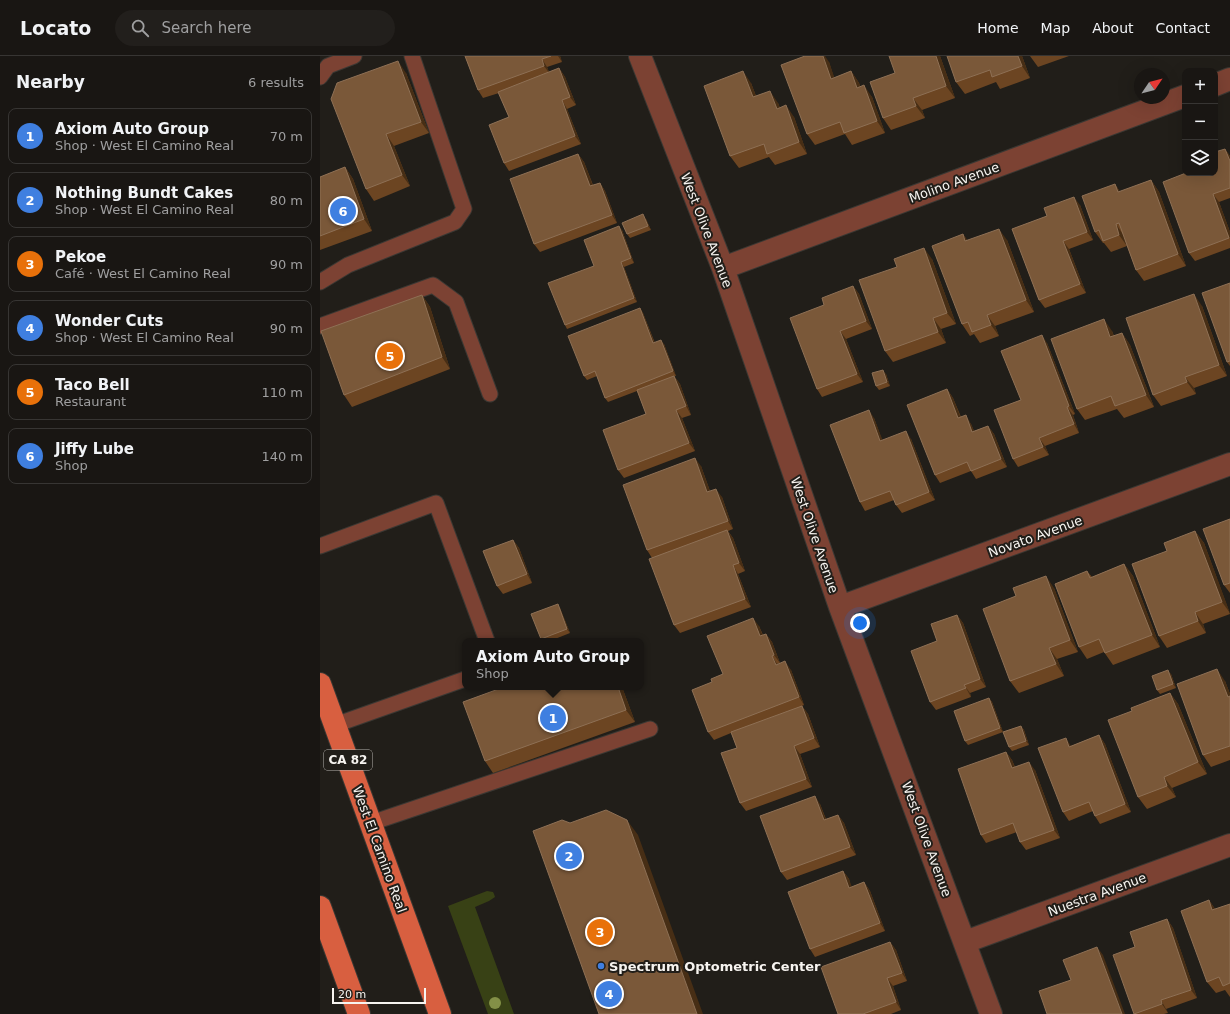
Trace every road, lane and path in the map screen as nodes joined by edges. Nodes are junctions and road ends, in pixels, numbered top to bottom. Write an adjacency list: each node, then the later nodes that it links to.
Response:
1 (354, 56): 4 (lane)
2 (412, 56): 9 (lane)
3 (640, 56): 8 (street, West Olive Avenue)
4 (325, 66)
5 (1230, 79): 6 (street)
6 (1218, 84)
7 (1182, 97): 8 (street, Molino Avenue)
8 (723, 268): 14 (street, West Olive Avenue)
9 (320, 282)
10 (320, 326): 11 (lane)
11 (490, 394)
12 (1230, 464): 14 (street, Novato Avenue)
13 (320, 546): 15 (lane)
14 (840, 607): 23 (street, West Olive Avenue)
15 (486, 638)
16 (462, 680): 18 (lane)
17 (320, 684): 18 (main road, West El Camino Real / CA 82)
18 (335, 725): 20 (main road, West El Camino Real / CA 82)
19 (650, 729): 20 (lane)
20 (371, 822): 25 (main road, West El Camino Real / CA 82)
21 (1230, 845): 23 (street, Nuestra Avenue)
22 (320, 907): 24 (main road)
23 (965, 942): 26 (street, West Olive Avenue)
24 (359, 1014)
25 (440, 1014)
26 (991, 1014)

